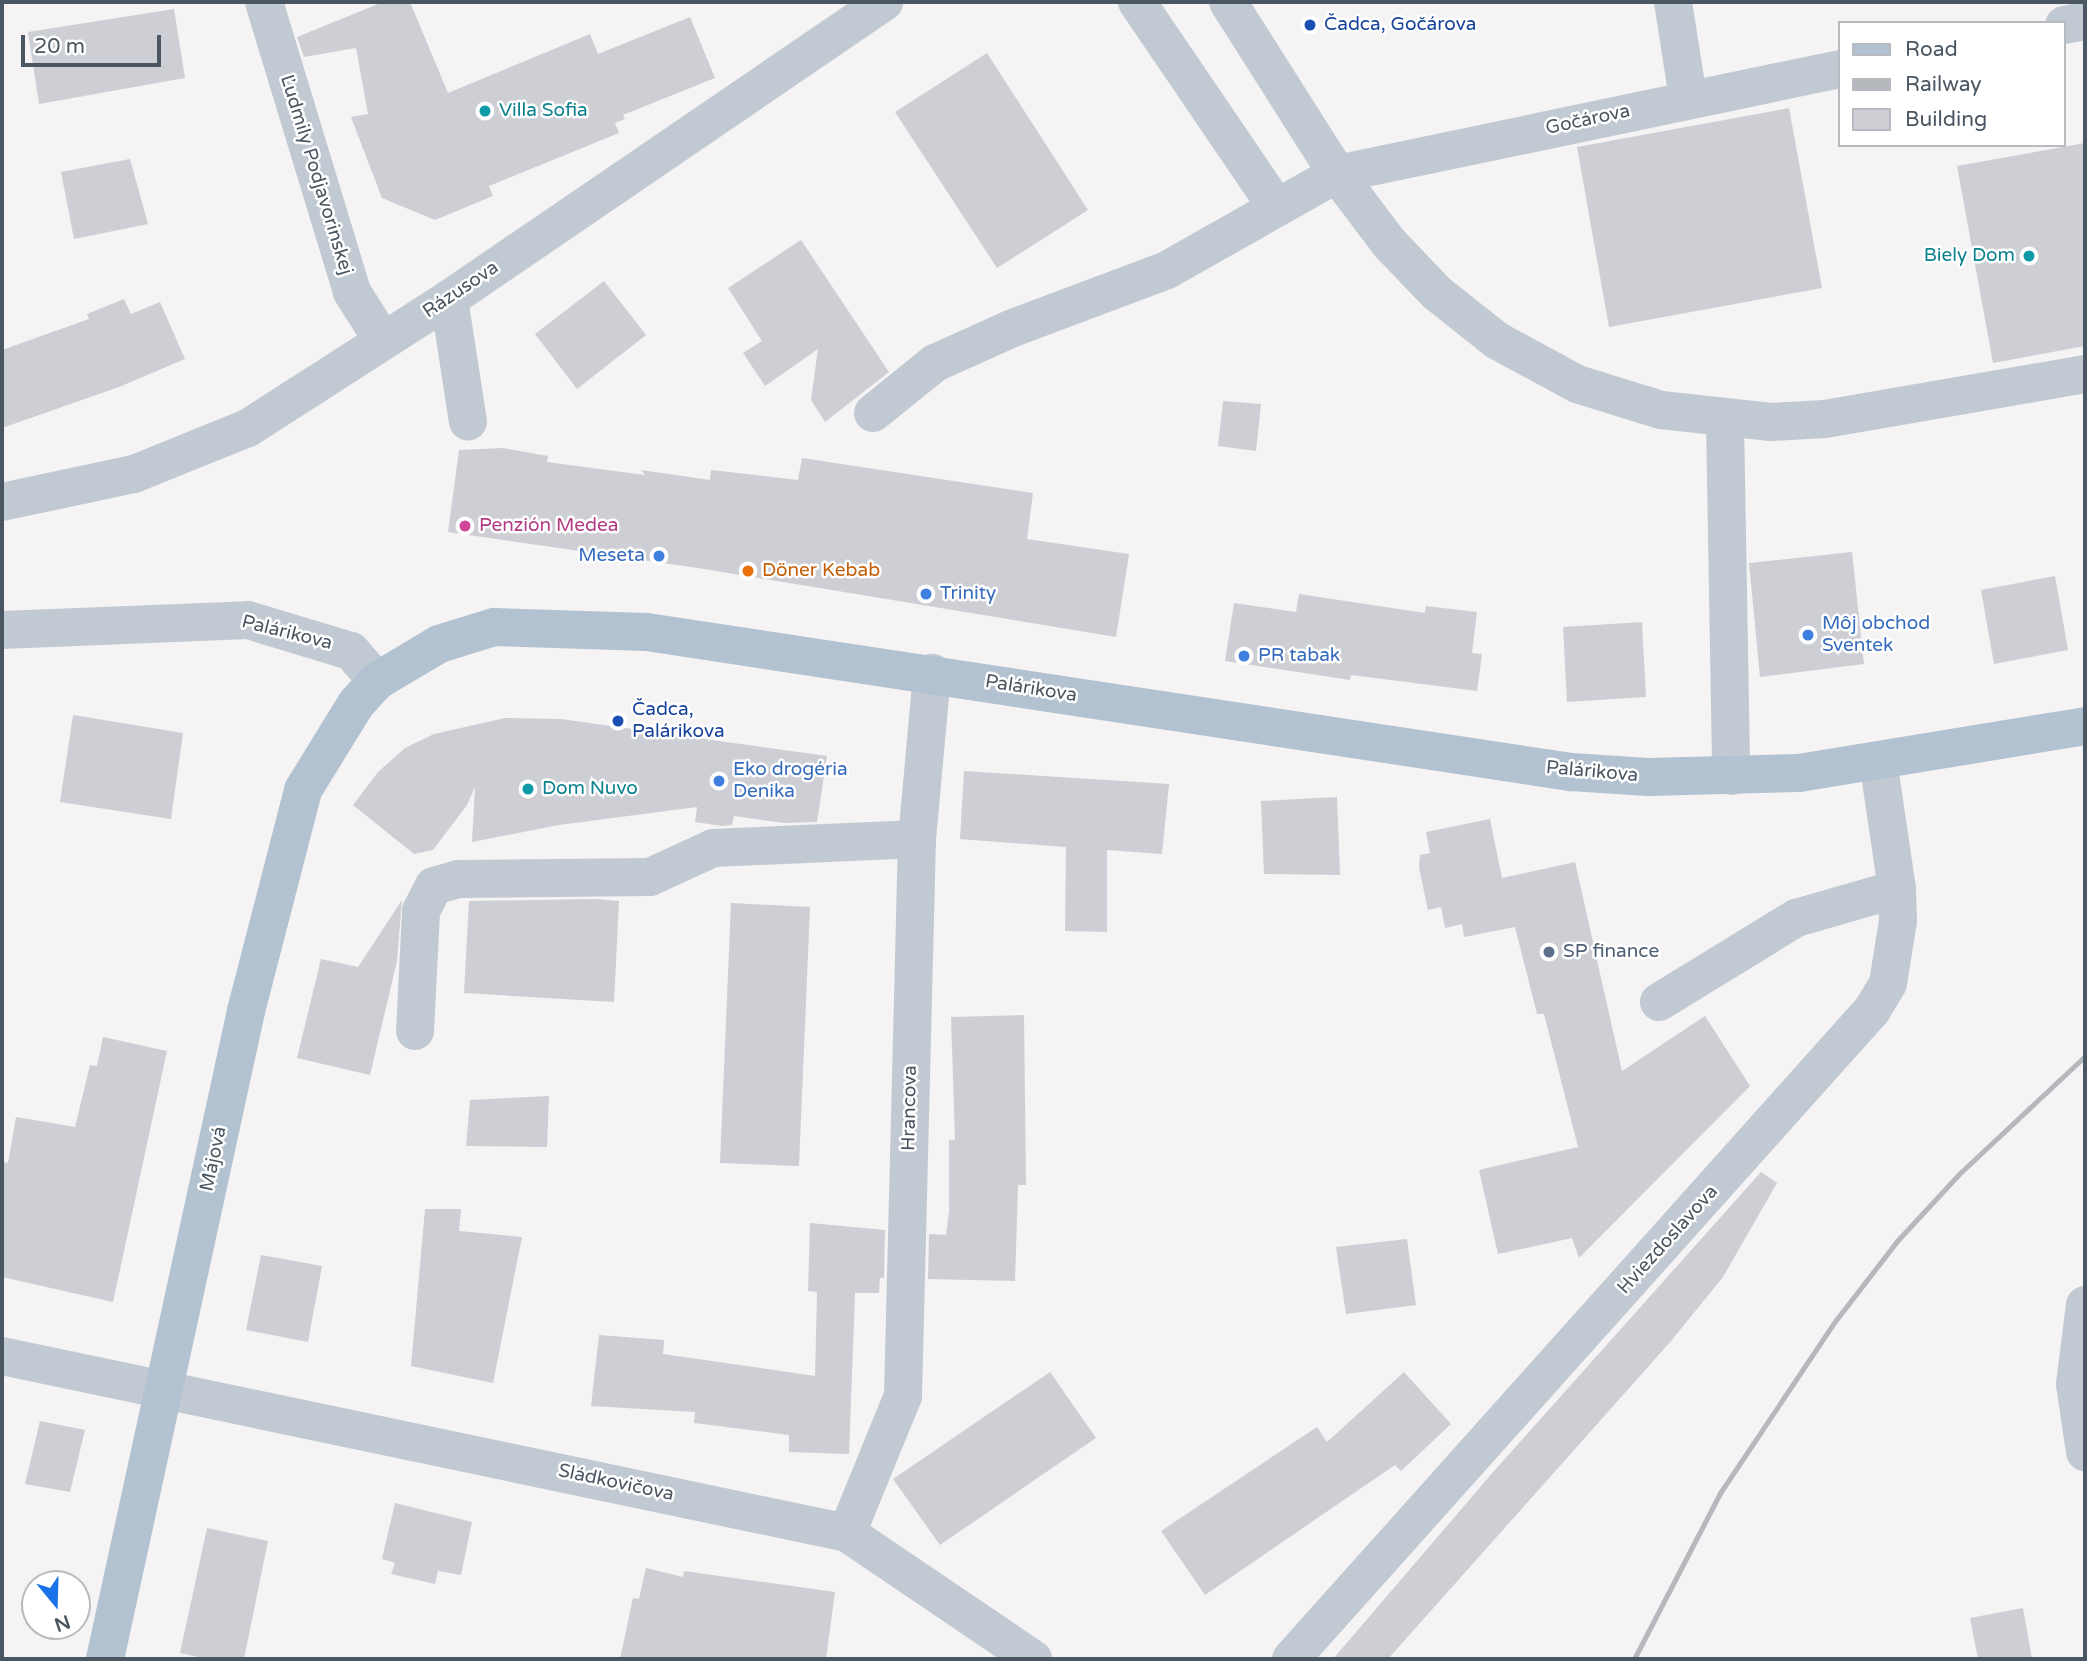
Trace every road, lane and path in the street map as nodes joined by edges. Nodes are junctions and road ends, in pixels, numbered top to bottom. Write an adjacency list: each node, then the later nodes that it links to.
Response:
1 (264, 2): 13 (street, Ľudmily Podjavorinskej)
2 (884, 2): 12 (street, Rázusova)
3 (1137, 2): 11 (street)
4 (1228, 2): 10 (street)
5 (1673, 2): 9 (street)
6 (2085, 21): 7 (street)
7 (2066, 25)
8 (1839, 69): 9 (street, Gočárova)
9 (1688, 98): 10 (street, Gočárova)
10 (1336, 174): 11 (street, Gočárova); 16 (street)
11 (1275, 205): 15 (street, Gočárova)
12 (449, 299): 13 (street, Rázusova); 17 (street)
13 (383, 341): 18 (street, Rázusova)
14 (2085, 374): 16 (street)
15 (873, 413)
16 (1725, 420): 24 (street)
17 (468, 422)
18 (2, 502)
19 (2, 630): 21 (street, Palárikova)
20 (932, 673): 21 (main road, Palárikova); 24 (main road, Palárikova); 25 (street, Hrancova)
21 (377, 681): 31 (main road, Májová)
22 (2085, 726): 23 (main road, Palárikova)
23 (1878, 761): 24 (main road, Palárikova); 26 (street, Hviezdoslavova)
24 (1731, 776)
25 (917, 839): 28 (street); 33 (street, Hrancova)
26 (1897, 889): 27 (street); 36 (street, Hviezdoslavova)
27 (1659, 1002)
28 (415, 1031)
29 (2085, 1305): 32 (street)
30 (2, 1356): 31 (street, Sládkovičova)
31 (165, 1387): 33 (street, Sládkovičova); 34 (main road, Májová)
32 (2085, 1452)
33 (847, 1533): 35 (street, Sládkovičova)
34 (105, 1659)
35 (1032, 1659)
36 (1291, 1659)

